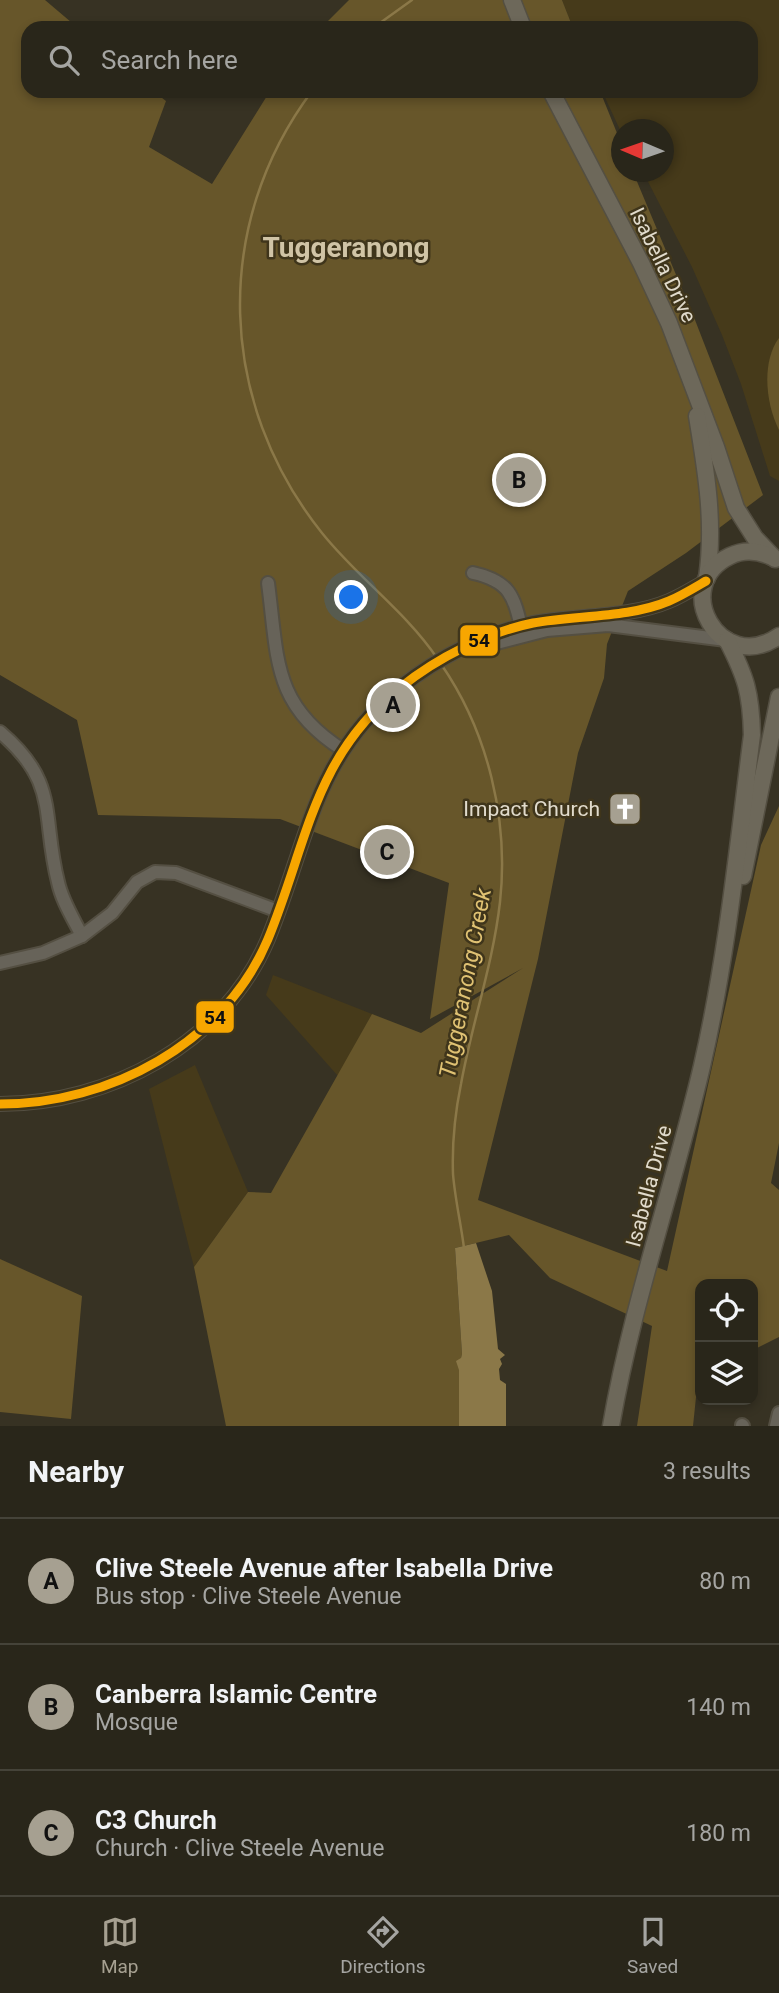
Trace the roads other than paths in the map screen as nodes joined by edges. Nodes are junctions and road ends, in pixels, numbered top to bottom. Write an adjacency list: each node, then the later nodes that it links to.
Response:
1 (512, 0): 2 (main road)
2 (520, 21)
3 (555, 98): 4 (main road, Isabella Drive)
4 (692, 384): 5 (main road, Isabella Drive); 7 (main road, Isabella Drive)
5 (777, 560): 7 (main road)
6 (473, 573): 10 (street)
7 (706, 581): 9 (street); 12 (main road, Isabella Drive)
8 (268, 583): 15 (street)
9 (547, 626): 10 (street); 12 (street)
10 (522, 631): 15 (street)
11 (779, 636): 12 (main road)
12 (726, 640): 18 (main road, Isabella Drive)
13 (779, 697): 18 (main road, Isabella Drive)
14 (0, 732): 17 (street)
15 (343, 750): 16 (street)
16 (278, 911): 17 (street); 20 (street)
17 (82, 936): 19 (street)
18 (723, 956): 22 (main road, Isabella Drive)
19 (0, 963)
20 (0, 1104)
21 (779, 1413): 23 (street)
22 (611, 1426)
23 (776, 1426)

